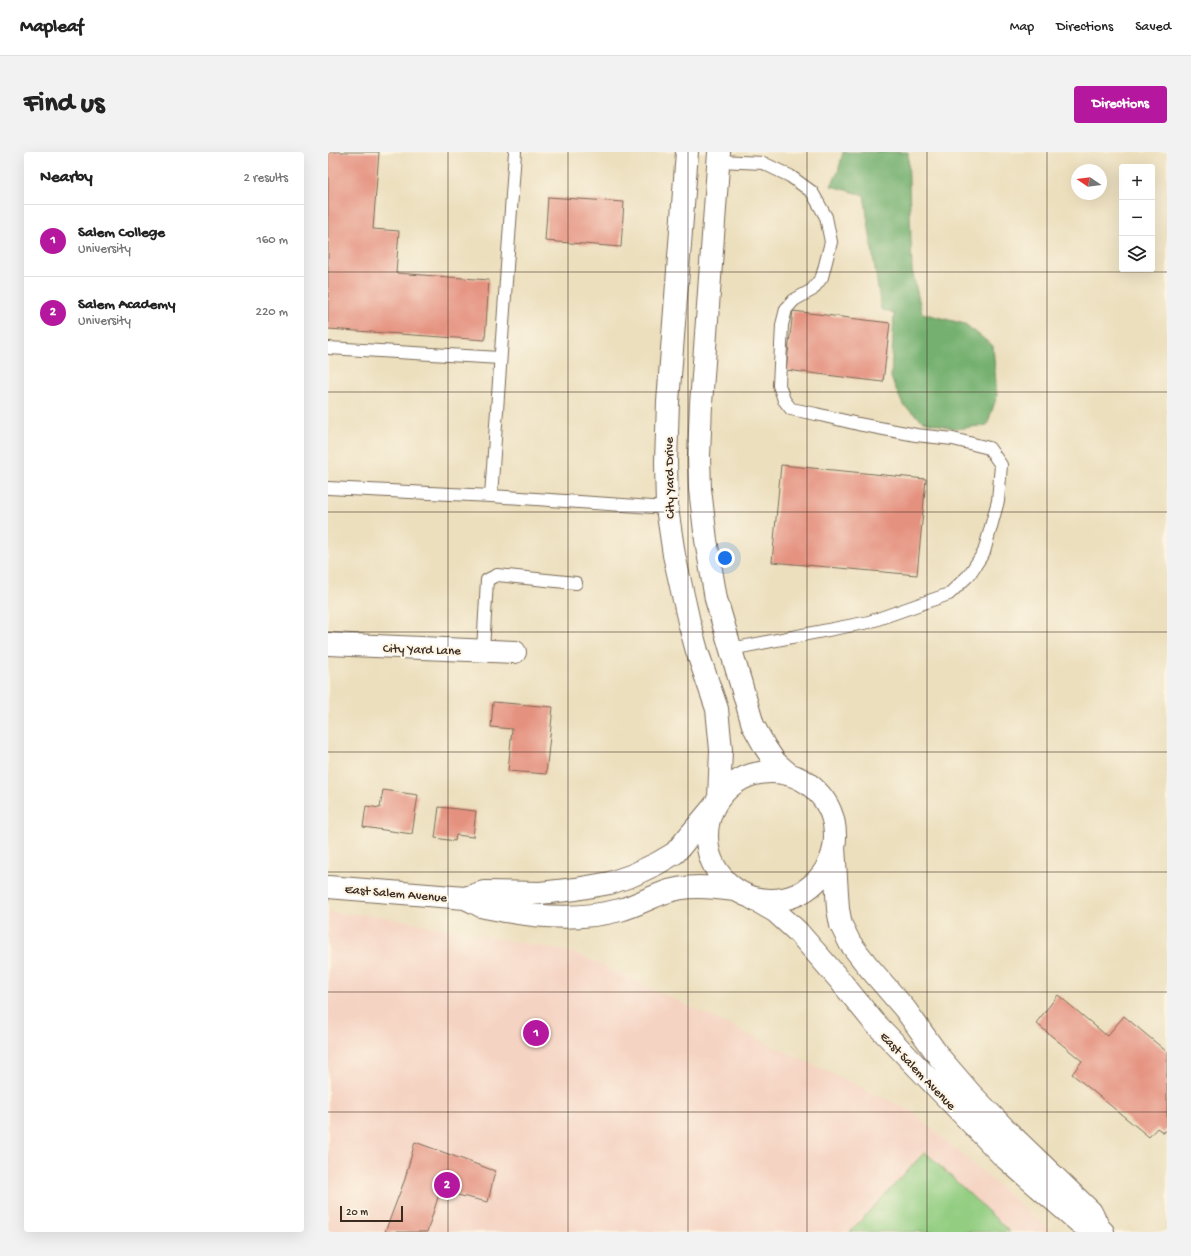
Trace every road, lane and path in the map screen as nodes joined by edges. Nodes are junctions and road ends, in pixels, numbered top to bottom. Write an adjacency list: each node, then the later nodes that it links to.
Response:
1 (515, 152): 5 (lane)
2 (687, 152): 8 (main road, City Yard Drive)
3 (719, 156): 11 (main road); 11 (lane)
4 (328, 348): 5 (lane)
5 (500, 358): 7 (lane)
6 (328, 488): 7 (lane)
7 (490, 496): 8 (lane)
8 (667, 508): 15 (main road, City Yard Drive)
9 (576, 583): 12 (lane)
10 (328, 644): 12 (main road, City Yard Lane)
11 (731, 649): 14 (main road)
12 (483, 650): 13 (main road, City Yard Lane)
13 (515, 652)
14 (790, 775): 15 (main road); 16 (main road)
15 (717, 801): 18 (main road); 19 (main road, East Salem Avenue)
16 (834, 847): 18 (main road); 20 (main road, East Salem Avenue)
17 (328, 887): 19 (main road, East Salem Avenue)
18 (743, 894): 19 (main road, East Salem Avenue); 20 (main road, East Salem Avenue)
19 (465, 898)
20 (1101, 1230)

